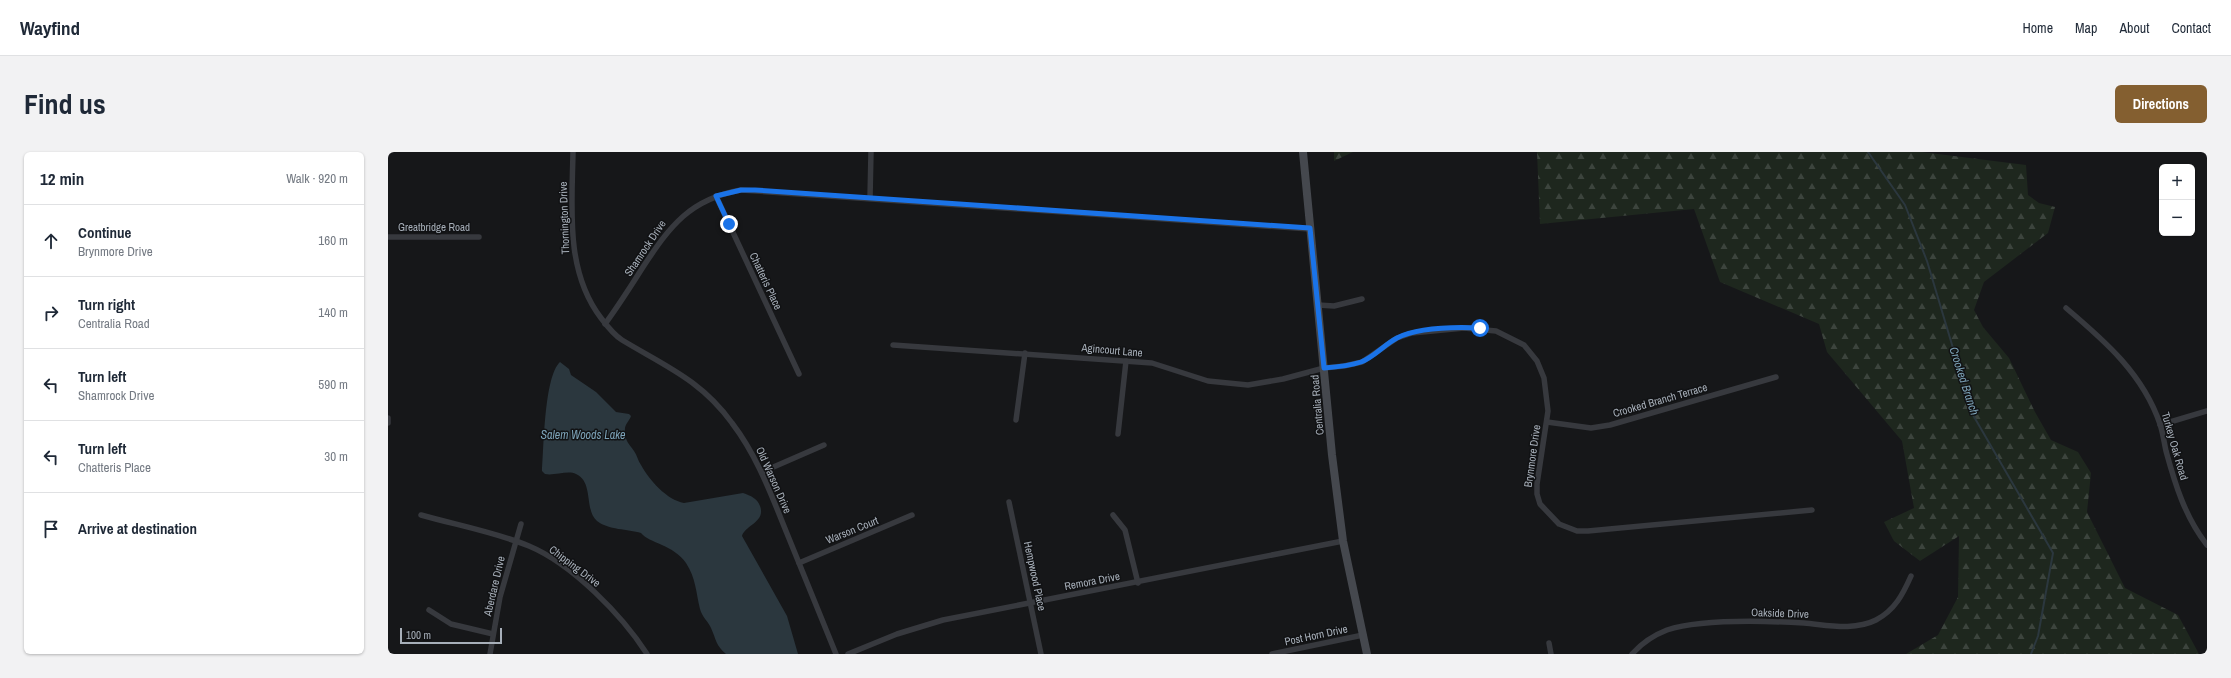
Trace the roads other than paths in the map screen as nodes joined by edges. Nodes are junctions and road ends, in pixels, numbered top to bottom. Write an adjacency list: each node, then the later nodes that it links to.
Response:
1 (573, 152): 12 (street, Thornington Drive)
2 (871, 152): 5 (street)
3 (1303, 152): 6 (main road, Centralia Road)
4 (716, 196): 5 (street, Shamrock Drive); 12 (street, Shamrock Drive); 17 (street, Chatteris Place)
5 (870, 198): 6 (street, Shamrock Drive)
6 (1310, 228): 10 (main road, Centralia Road)
7 (388, 237): 8 (street, Greatbridge Road)
8 (479, 237)
9 (1362, 299): 10 (street)
10 (1318, 305): 16 (main road, Centralia Road)
11 (2066, 308): 24 (street, Turkey Oak Road)
12 (606, 324): 27 (street, Old Warson Drive)
13 (893, 345): 14 (street, Agincourt Lane)
14 (1025, 353): 15 (street, Agincourt Lane); 21 (street)
15 (1126, 361): 16 (street, Agincourt Lane); 25 (street)
16 (1324, 368): 22 (street, Brynmore Drive); 35 (main road, Centralia Road)
17 (799, 374)
18 (1776, 377): 22 (street, Crooked Branch Terrace)
19 (2207, 411): 24 (street)
20 (388, 418): 23 (street)
21 (1016, 420)
22 (1547, 422): 29 (street, Brynmore Drive)
23 (388, 423)
24 (2160, 425): 36 (street, Turkey Oak Road)
25 (1118, 434)
26 (824, 445): 27 (street)
27 (762, 472): 37 (street, Old Warson Drive)
28 (1009, 502): 40 (street, Hempwood Place)
29 (1812, 510)
30 (421, 515): 34 (street, Chipping Drive)
31 (1113, 515): 39 (street)
32 (912, 516): 37 (street, Warson Court)
33 (521, 524): 34 (street, Aberdare Drive)
34 (515, 541): 42 (street, Aberdare Drive); 46 (street, Chipping Drive)
35 (1343, 541): 39 (street, Remora Drive); 43 (main road, Centralia Road)
36 (2207, 545)
37 (798, 562): 47 (street, Old Warson Drive)
38 (1912, 576): 53 (street, Oakside Drive)
39 (1138, 583): 40 (street, Remora Drive)
40 (1031, 603): 48 (street, Remora Drive); 49 (street, Hempwood Place)
41 (429, 610): 42 (street)
42 (493, 634): 45 (street, Aberdare Drive)
43 (1363, 635): 50 (street, Post Horn Drive); 51 (main road, Centralia Road)
44 (1549, 643): 52 (street)
45 (490, 654)
46 (647, 654)
47 (836, 654)
48 (848, 654)
49 (1041, 654)
50 (1272, 654)
51 (1367, 654)
52 (1551, 654)
53 (1632, 654)

